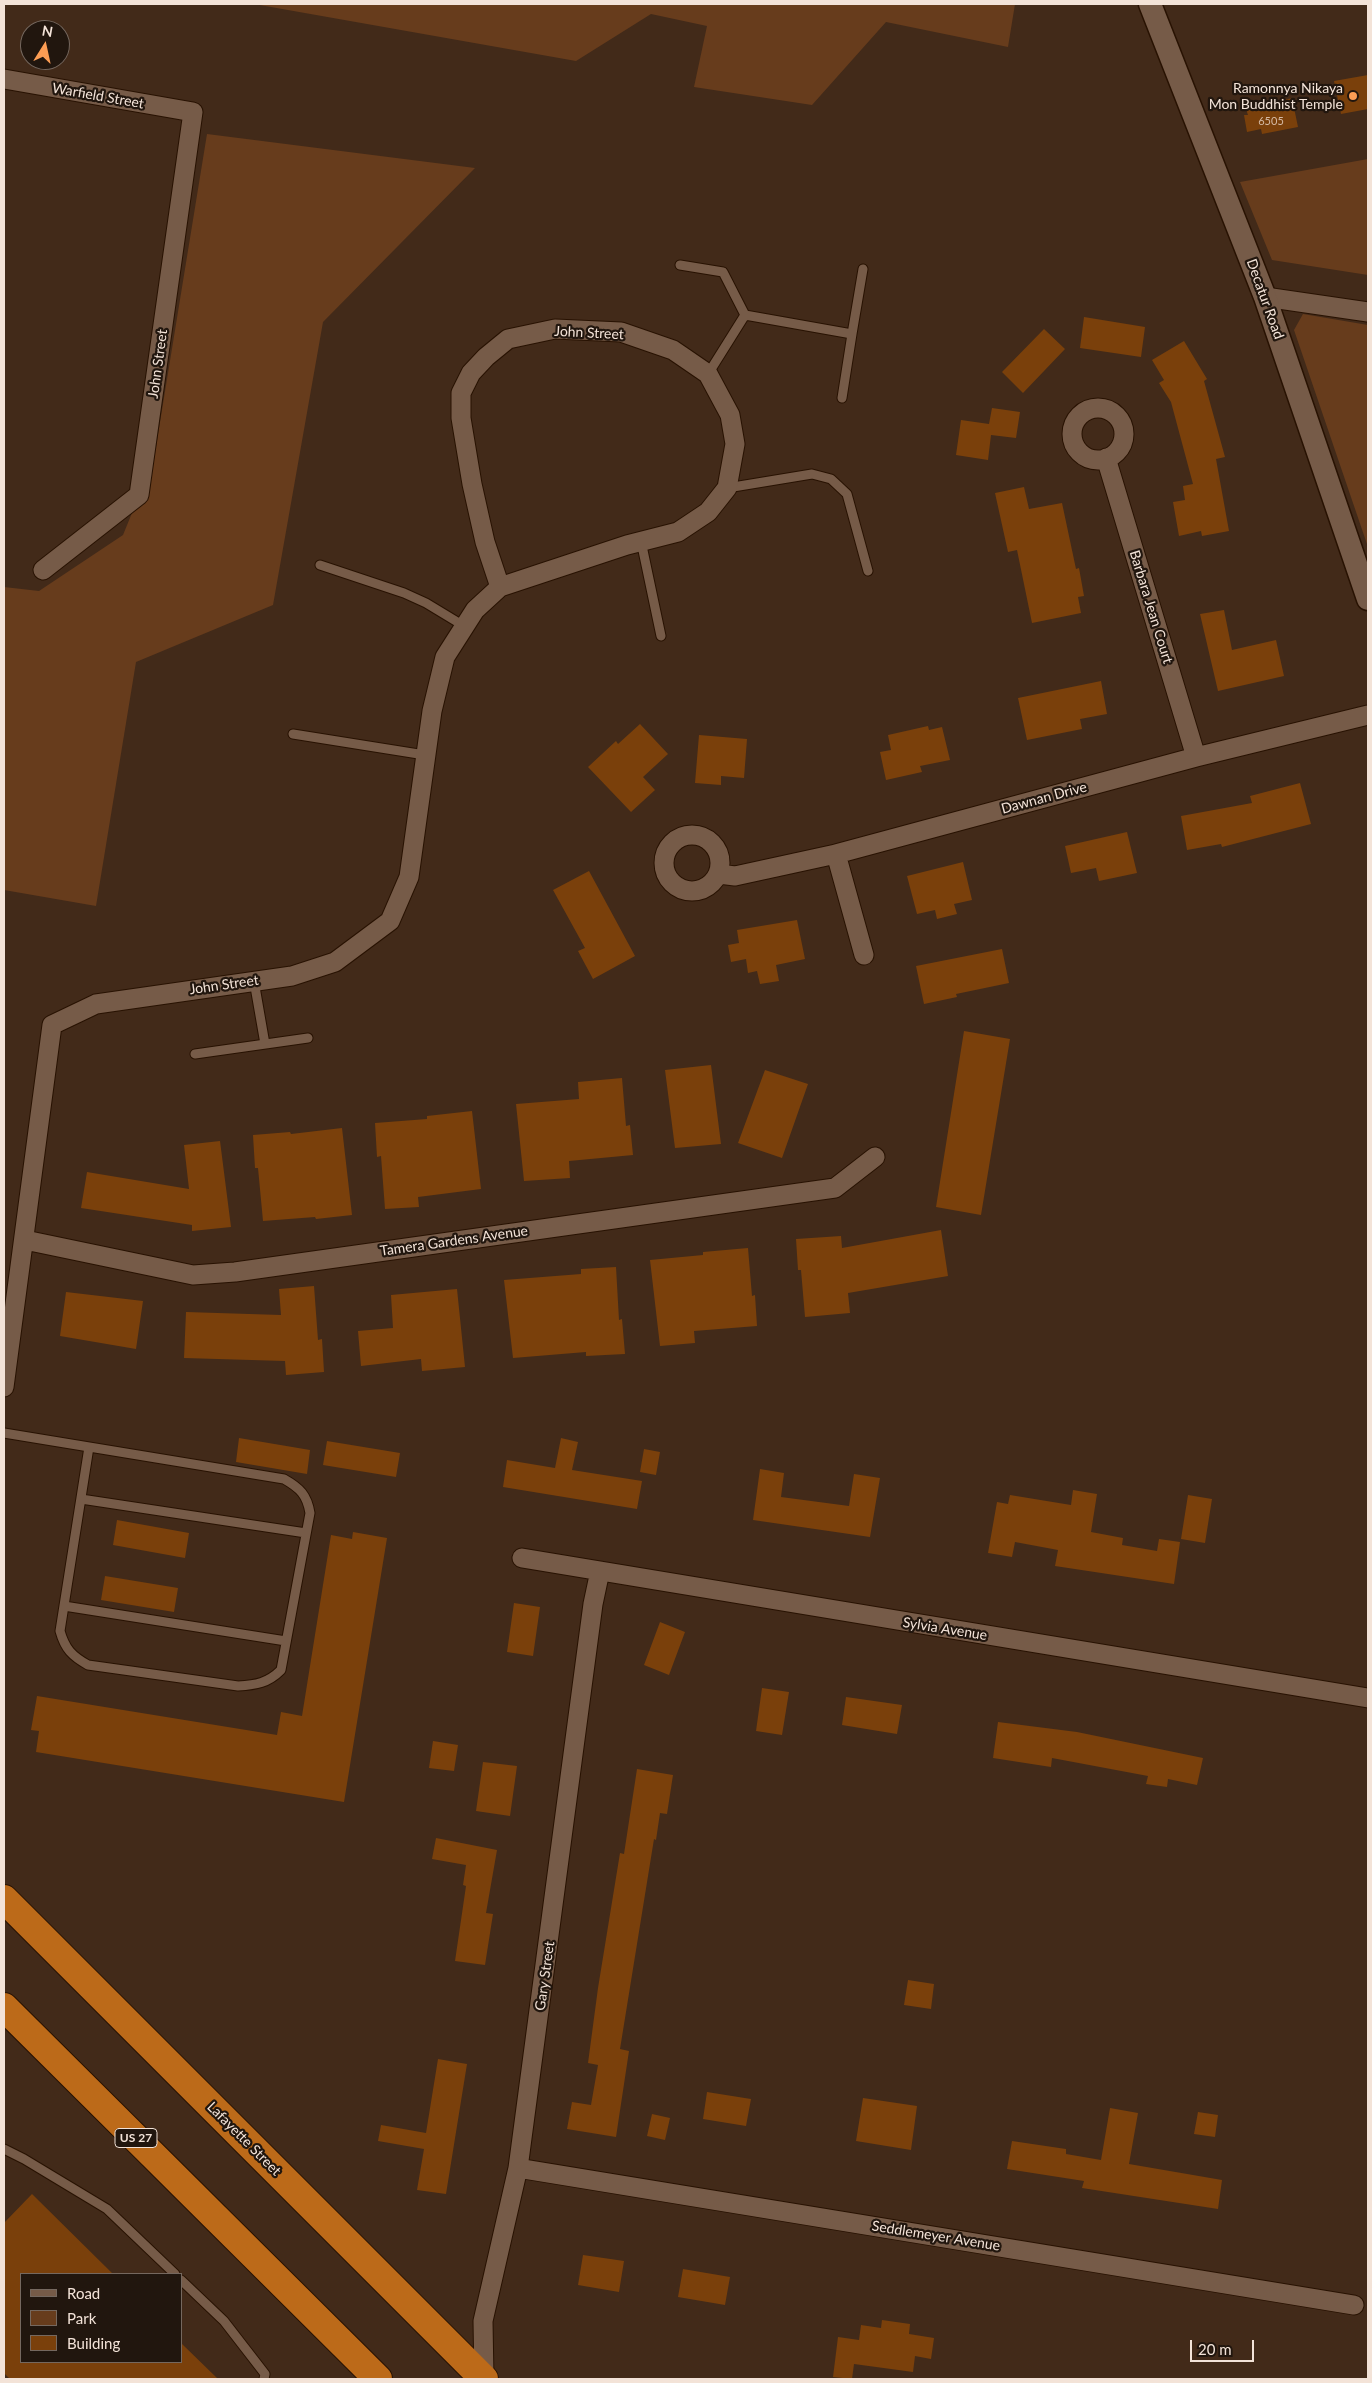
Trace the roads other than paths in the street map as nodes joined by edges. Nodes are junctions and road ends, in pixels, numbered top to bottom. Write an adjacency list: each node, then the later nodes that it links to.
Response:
1 (1150, 4): 6 (street, Decatur Road)
2 (4, 79): 3 (street, Warfield Street)
3 (193, 112): 16 (street, John Street)
4 (680, 265): 8 (lane)
5 (863, 269): 9 (lane)
6 (1265, 298): 7 (street); 19 (street, Decatur Road)
7 (1368, 312)
8 (745, 314): 9 (lane); 10 (lane)
9 (852, 334): 11 (lane)
10 (708, 374): 13 (street, John Street); 18 (street, John Street)
11 (842, 398)
12 (1106, 458): 25 (street, Barbara Jean Court)
13 (727, 488): 14 (street, John Street); 17 (lane)
14 (641, 541): 18 (street, John Street); 21 (lane)
15 (320, 565): 20 (lane)
16 (43, 570)
17 (868, 571)
18 (500, 586): 20 (street, John Street)
19 (1368, 599)
20 (464, 626): 24 (street, John Street)
21 (661, 636)
22 (1368, 715): 25 (street, Dawnan Drive)
23 (293, 734): 24 (lane)
24 (426, 755): 29 (street, John Street)
25 (1196, 757): 26 (street, Dawnan Drive)
26 (836, 854): 27 (street, Dawnan Drive); 28 (street)
27 (719, 874)
28 (864, 956)
29 (254, 981): 31 (lane); 34 (street, John Street)
30 (308, 1038): 31 (lane)
31 (265, 1044): 32 (lane)
32 (195, 1054)
33 (875, 1157): 34 (street, Tamera Gardens Avenue)
34 (25, 1240): 35 (street, John Street)
35 (4, 1387)
36 (4, 1433): 37 (lane)
37 (89, 1447): 38 (lane); 39 (lane)
38 (80, 1499): 39 (lane); 42 (lane)
39 (306, 1533): 43 (lane)
40 (522, 1558): 41 (street, Sylvia Avenue)
41 (600, 1571): 44 (street, Sylvia Avenue); 48 (street, Gary Street)
42 (64, 1606): 43 (lane); 43 (lane)
43 (286, 1641)
44 (1368, 1698)
45 (4, 1899): 54 (highway, Lafayette Street)
46 (4, 2007): 53 (highway, US 27)
47 (4, 2149): 49 (lane)
48 (518, 2168): 51 (street, Seddlemeyer Avenue); 54 (street, Gary Street)
49 (174, 2273)
50 (182, 2281): 52 (lane)
51 (1354, 2305)
52 (264, 2379)
53 (378, 2379)
54 (484, 2379)

